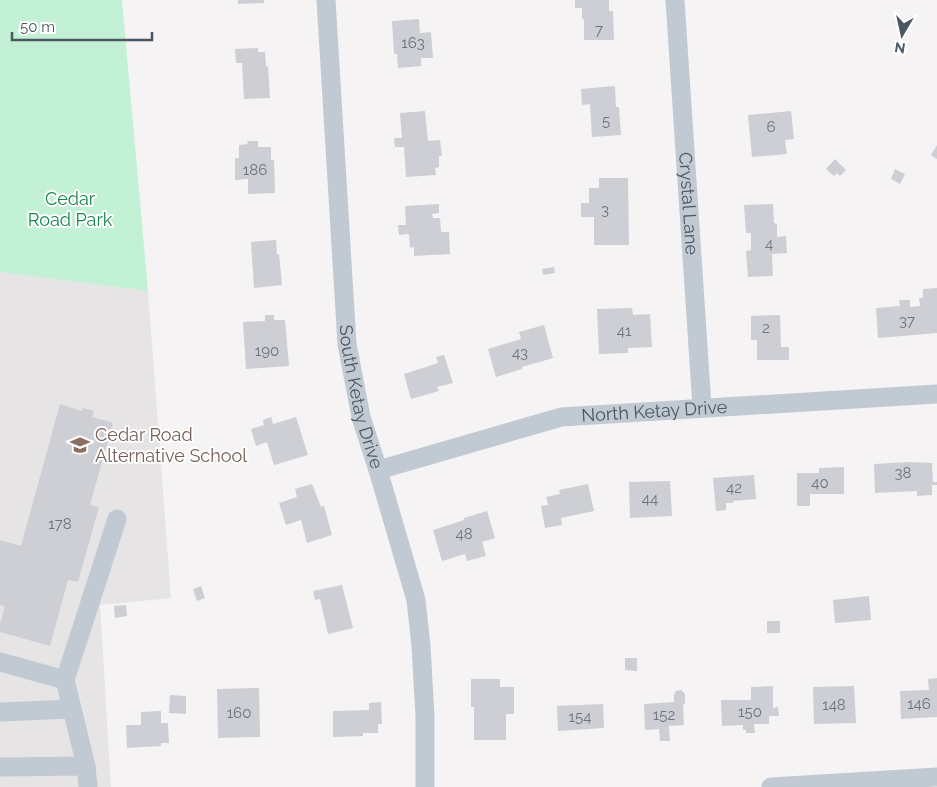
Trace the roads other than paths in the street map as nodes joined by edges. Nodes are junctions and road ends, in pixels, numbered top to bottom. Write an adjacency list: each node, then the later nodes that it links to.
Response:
1 (326, 0): 5 (street, South Ketay Drive)
2 (675, 0): 4 (street, Crystal Lane)
3 (937, 394): 4 (street, North Ketay Drive)
4 (702, 407): 5 (street, North Ketay Drive)
5 (378, 470): 15 (street, South Ketay Drive)
6 (117, 519): 8 (street)
7 (0, 662): 8 (street)
8 (65, 680): 9 (street)
9 (72, 708): 10 (street); 11 (street)
10 (0, 712)
11 (86, 766): 12 (street); 14 (street)
12 (0, 767)
13 (937, 777): 16 (street)
14 (88, 787)
15 (425, 787)
16 (771, 787)

